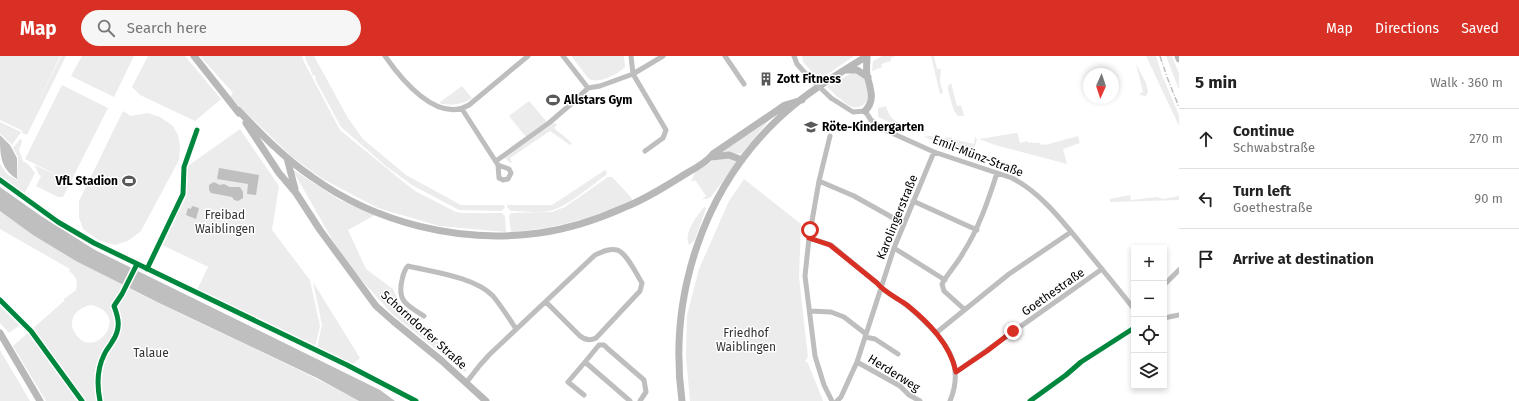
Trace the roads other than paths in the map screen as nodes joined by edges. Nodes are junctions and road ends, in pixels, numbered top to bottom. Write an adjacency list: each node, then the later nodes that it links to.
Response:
1 (194, 56): 20 (main road, Schorndorfer Straße)
2 (385, 56): 19 (street)
3 (528, 56): 19 (street)
4 (563, 56): 17 (street)
5 (631, 56): 14 (street)
6 (663, 56): 14 (street)
7 (725, 56): 16 (street)
8 (794, 56): 21 (street, bridge)
9 (867, 56): 12 (main road); 15 (main road)
10 (1178, 56): 11 (main road)
11 (1179, 59)
12 (857, 60): 13 (main road)
13 (845, 70): 15 (main road); 18 (main road)
14 (633, 74): 17 (street); 23 (street)
15 (868, 76): 21 (main road)
16 (744, 84)
17 (588, 88): 19 (street)
18 (802, 100): 26 (main road); 27 (main road)
19 (462, 109)
20 (238, 110): 25 (main road, Schorndorfer Straße); 30 (main road, Schorndorfer Straße)
21 (865, 111): 24 (street, Emil-Münz-Straße)
22 (830, 136): 29 (street)
23 (646, 151)
24 (934, 152): 28 (street, Emil-Münz-Straße); 31 (street, Karolingerstraße)
25 (287, 158): 26 (main road); 30 (main road, Schorndorfer Straße)
26 (710, 158): 27 (main road)
27 (742, 160): 64 (main road)
28 (997, 173): 33 (street); 34 (street, Emil-Münz-Straße)
29 (819, 181): 32 (street); 35 (street)
30 (296, 193): 58 (main road, Schorndorfer Straße)
31 (913, 201): 32 (street, Karolingerstraße); 33 (street)
32 (904, 224): 36 (street, Karolingerstraße)
33 (977, 230): 39 (street)
34 (1071, 232): 37 (street, Emil-Münz-Straße); 44 (street)
35 (809, 238): 41 (street); 45 (street)
36 (894, 248): 39 (street); 41 (street, Karolingerstraße)
37 (1102, 269): 43 (street, Emil-Münz-Straße); 57 (street, Goethestraße)
38 (1179, 270): 40 (street)
39 (945, 280): 44 (street)
40 (1167, 282)
41 (880, 287): 52 (street); 53 (street, Karolingerstraße)
42 (546, 302): 42 (street); 49 (street)
43 (1131, 305)
44 (964, 309): 52 (street)
45 (810, 311): 53 (street); 65 (street)
46 (1179, 315): 48 (street)
47 (424, 316): 49 (street)
48 (1167, 317)
49 (516, 329): 58 (street)
50 (1131, 330): 69 (street)
51 (0, 333): 60 (main road)
52 (936, 333): 57 (street)
53 (865, 335): 54 (street); 56 (street, Karolingerstraße)
54 (898, 354)
55 (585, 362): 59 (street); 62 (street); 63 (street)
56 (857, 362): 66 (street, Karolingerstraße); 67 (street, Herderweg)
57 (956, 372): 68 (street)
58 (466, 383): 61 (main road, Schorndorfer Straße)
59 (584, 395)
60 (40, 401)
61 (486, 401)
62 (630, 401)
63 (640, 401)
64 (682, 401)
65 (832, 401)
66 (837, 401)
67 (920, 401)
68 (950, 401)
69 (1030, 401)

